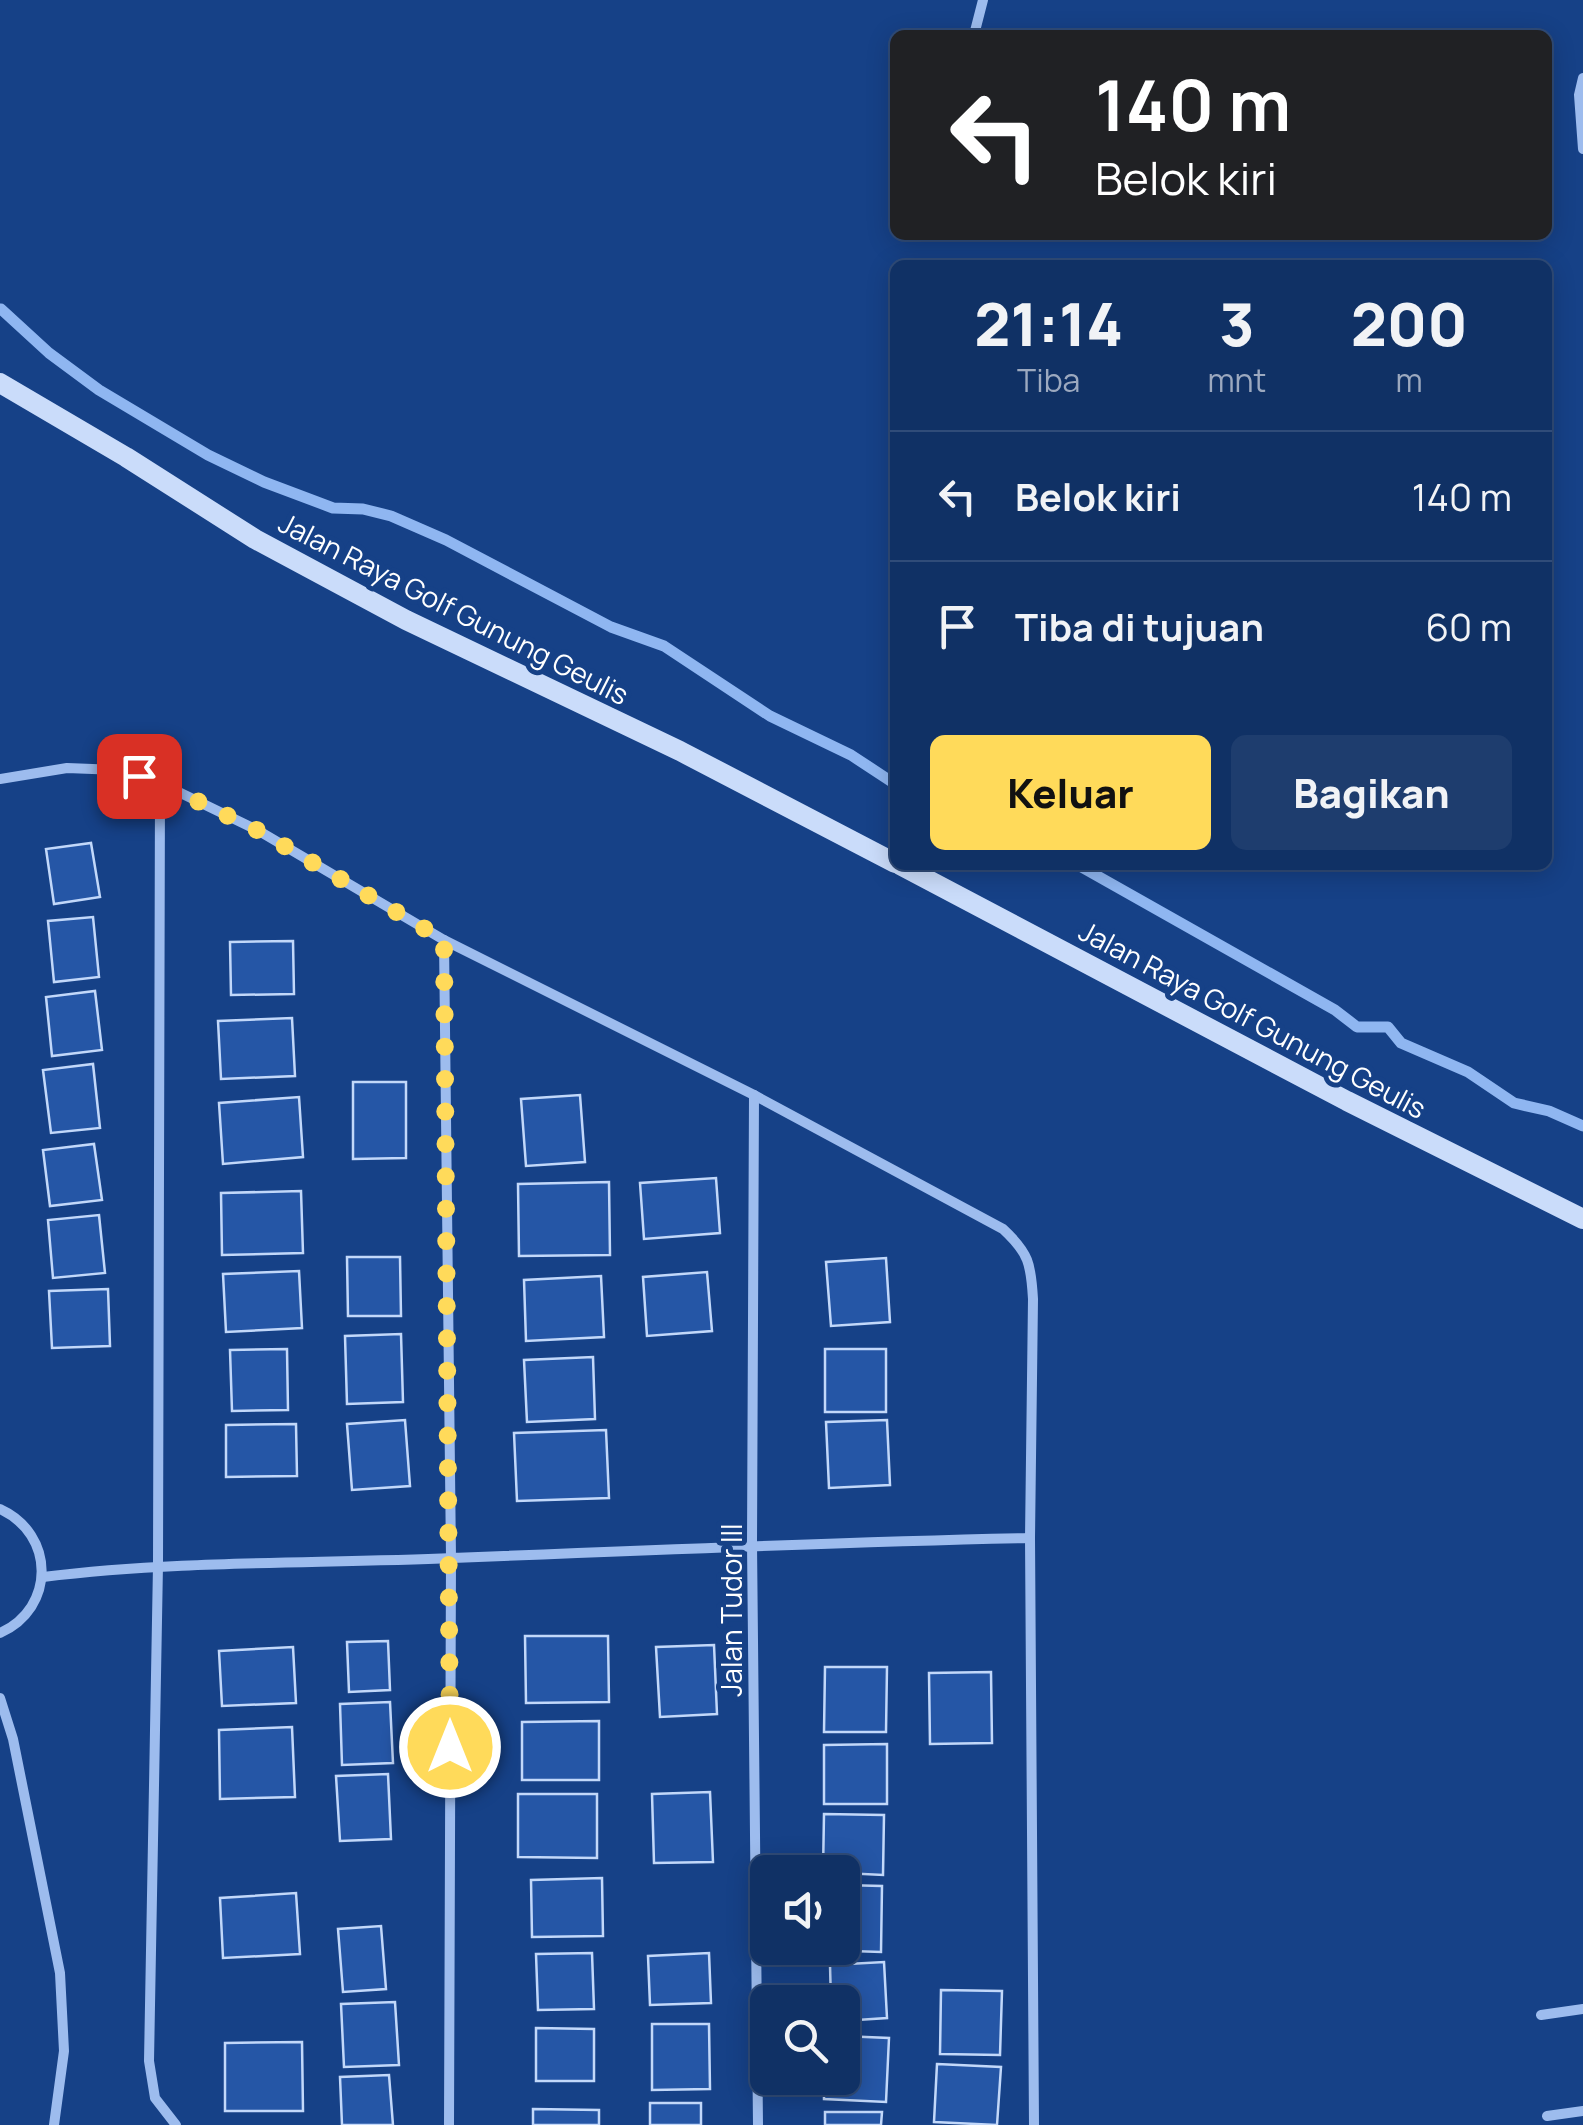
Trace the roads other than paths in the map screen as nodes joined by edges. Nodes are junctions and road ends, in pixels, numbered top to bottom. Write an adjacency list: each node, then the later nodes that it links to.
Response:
1 (983, 0): 2 (street)
2 (975, 30)
3 (1583, 78): 4 (street)
4 (1583, 149)
5 (0, 382): 8 (main road, Jalan Raya Golf Gunung Geulis)
6 (0, 778): 7 (street)
7 (160, 783): 10 (street); 17 (street)
8 (890, 860)
9 (908, 870): 12 (main road, Jalan Raya Golf Gunung Geulis)
10 (444, 940): 11 (street); 16 (street)
11 (754, 1095): 14 (street); 15 (street, Jalan Tudor III)
12 (1583, 1219)
13 (0, 1509): 18 (street)
14 (1030, 1538): 15 (street); 29 (street)
15 (752, 1544): 16 (street); 28 (street, Jalan Tudor III)
16 (451, 1558): 17 (street); 27 (street)
17 (158, 1565): 18 (street); 26 (street)
18 (44, 1576): 19 (street)
19 (0, 1633)
20 (0, 1698): 25 (street)
21 (1583, 2009): 22 (street)
22 (1540, 2015)
23 (1583, 2111): 24 (street)
24 (1547, 2116)
25 (54, 2125)
26 (176, 2125)
27 (450, 2125)
28 (758, 2125)
29 (1034, 2125)

